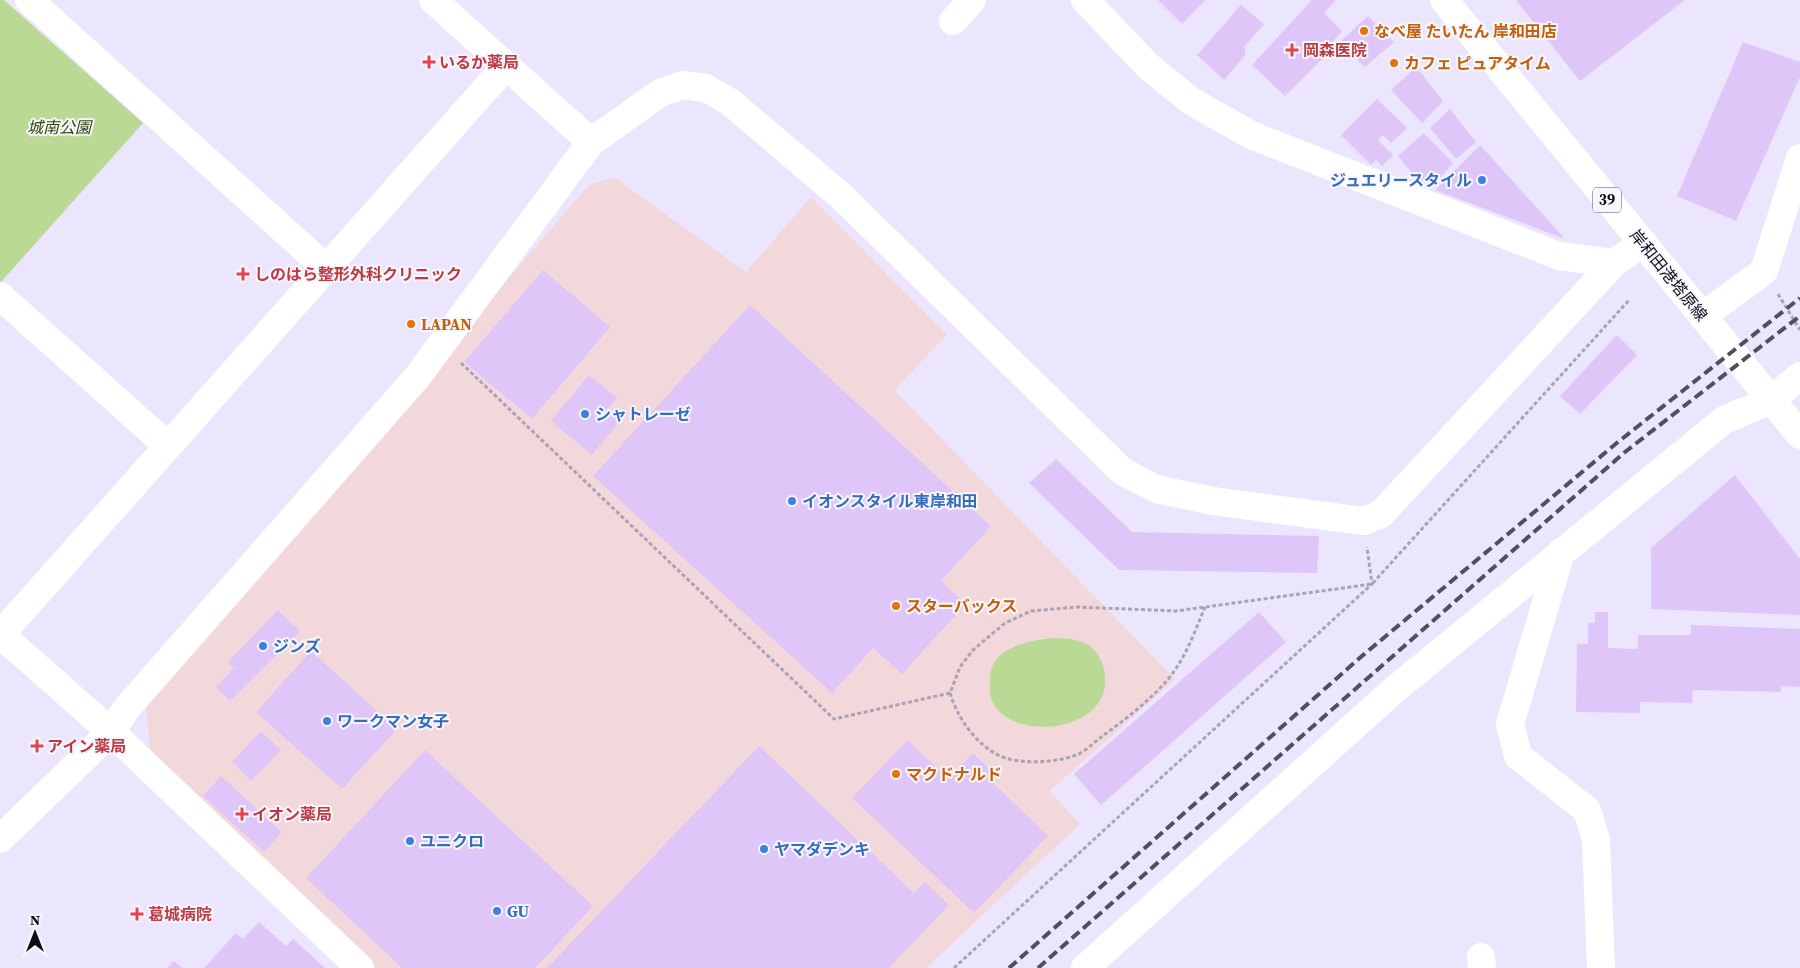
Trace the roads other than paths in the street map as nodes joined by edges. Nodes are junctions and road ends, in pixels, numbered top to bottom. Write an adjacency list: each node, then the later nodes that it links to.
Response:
1 (29, 0): 12 (street)
2 (434, 0): 7 (street)
3 (972, 0): 6 (street)
4 (1085, 0): 11 (street)
5 (1444, 0): 10 (street, 岸和田港塔原線 / 39)
6 (953, 21)
7 (506, 66): 8 (street); 12 (street)
8 (591, 142): 11 (street); 21 (street)
9 (1800, 158): 14 (street)
10 (1643, 243): 11 (street); 14 (street, 岸和田港塔原線 / 39)
11 (1614, 263)
12 (326, 268): 18 (street)
13 (0, 296): 18 (street)
14 (1703, 316): 16 (street, 岸和田港塔原線 / 39)
15 (1800, 376): 16 (street)
16 (1771, 400): 17 (street, 岸和田港塔原線 / 39); 19 (street)
17 (1800, 434)
18 (168, 446): 20 (street)
19 (1561, 552): 24 (street); 25 (street)
20 (0, 634): 21 (street)
21 (111, 732): 22 (street); 23 (street)
22 (0, 839)
23 (360, 968)
24 (1085, 968)
25 (1601, 968)

